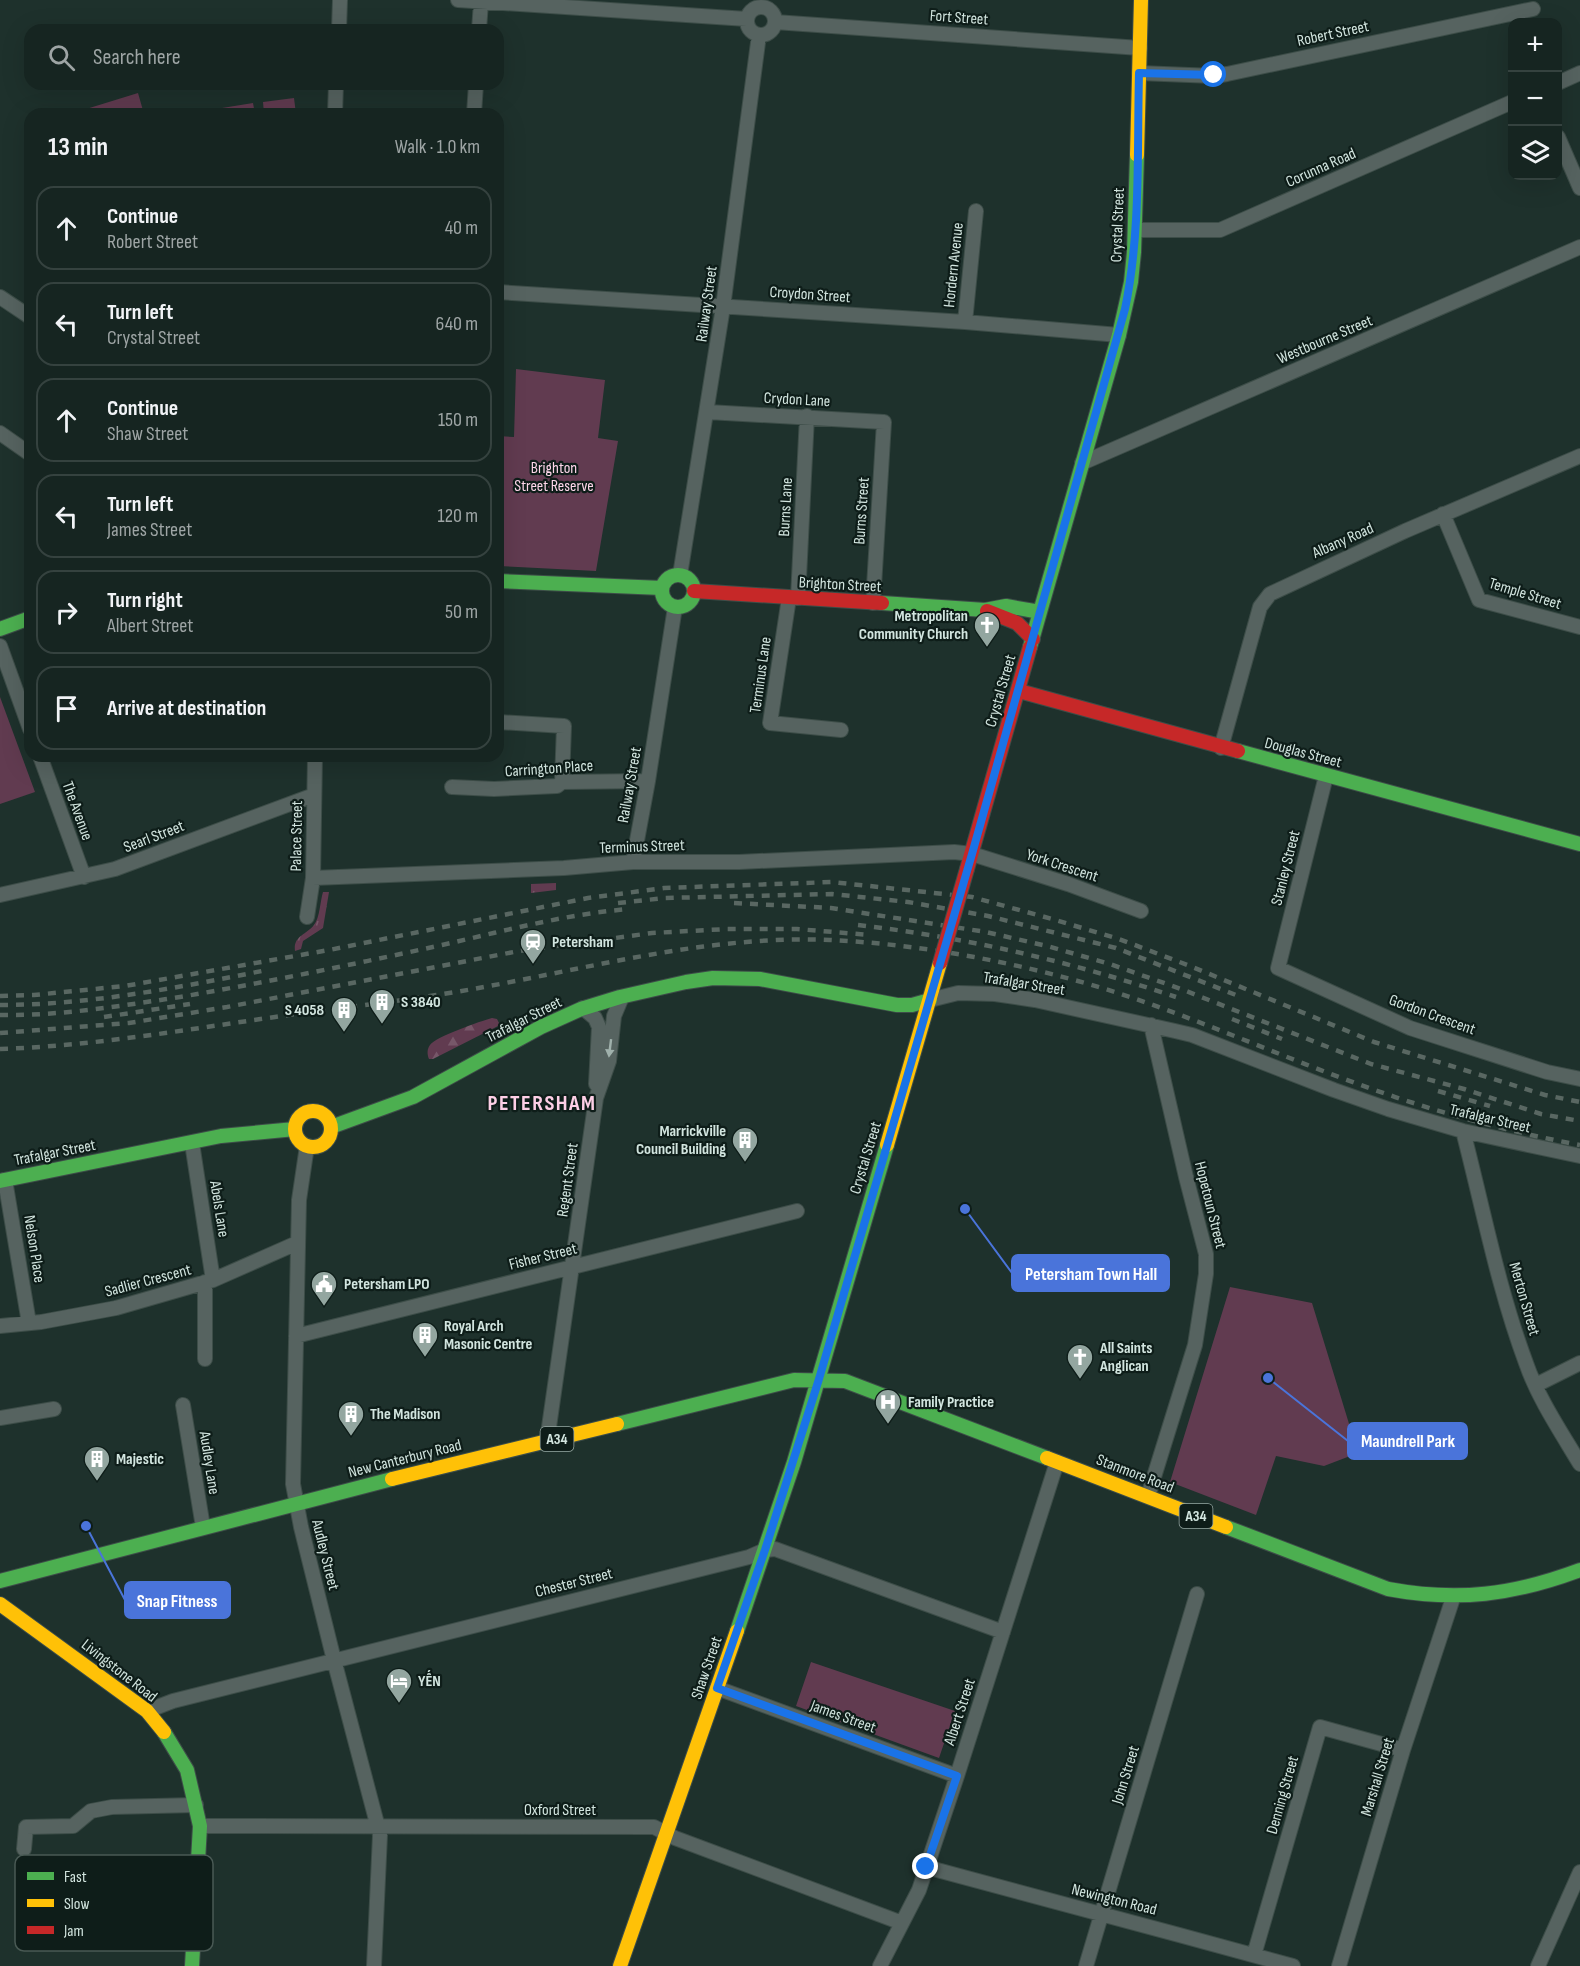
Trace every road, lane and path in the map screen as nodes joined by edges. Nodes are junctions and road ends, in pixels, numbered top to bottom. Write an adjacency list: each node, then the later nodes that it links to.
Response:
1 (340, 0): 9 (street)
2 (458, 0): 4 (street)
3 (1141, 0): 12 (main road, Crystal Street)
4 (481, 2): 7 (street); 10 (street)
5 (763, 3): 7 (street); 8 (street)
6 (1533, 10): 13 (street, Robert Street)
7 (747, 19): 11 (street)
8 (775, 22): 11 (street); 12 (street, Fort Street)
9 (339, 24)
10 (479, 24)
11 (759, 35): 28 (street, Railway Street)
12 (1140, 48): 13 (main road, Crystal Street)
13 (1139, 73): 24 (main road, Crystal Street)
14 (1580, 73): 15 (street)
15 (1562, 81)
16 (336, 90): 19 (street)
17 (476, 90): 20 (street)
18 (1508, 104): 24 (street, Corunna Road)
19 (335, 108)
20 (474, 108)
21 (1562, 148): 22 (street)
22 (1580, 188)
23 (976, 211): 30 (street, Hordern Avenue)
24 (1135, 230): 31 (main road, Crystal Street)
25 (1580, 247): 38 (street, Westbourne Street)
26 (504, 292): 28 (street, Croydon Street)
27 (0, 297): 29 (street)
28 (723, 307): 30 (street, Croydon Street); 32 (street, Railway Street)
29 (24, 313)
30 (965, 322): 31 (street, Croydon Street)
31 (1119, 335): 38 (main road, Crystal Street)
32 (708, 412): 33 (street, Crydon Lane); 40 (street, Railway Street)
33 (807, 416): 34 (street, Crydon Lane); 44 (street, Burns Lane)
34 (884, 422): 45 (street, Burns Street)
35 (0, 434): 36 (street)
36 (24, 450)
37 (1580, 456): 39 (street, Albany Road)
38 (1082, 463): 48 (main road, Crystal Street)
39 (1443, 514): 50 (street, Temple Street); 58 (street, Albany Road)
40 (680, 575): 42 (main road); 43 (main road)
41 (504, 581): 42 (main road)
42 (662, 588): 46 (main road)
43 (694, 591): 44 (main road, Brighton Street); 46 (main road)
44 (793, 598): 45 (main road, Brighton Street); 57 (street, Terminus Lane)
45 (873, 603): 47 (main road, Brighton Street)
46 (675, 607): 62 (street, Railway Street)
47 (985, 610): 48 (main road, Brighton Street); 52 (main road, Brighton Street)
48 (1040, 612): 52 (main road, Crystal Street)
49 (24, 620): 51 (main road)
50 (1580, 627)
51 (0, 629)
52 (1033, 639): 54 (main road, Crystal Street)
53 (0, 646): 55 (street)
54 (1018, 691): 58 (main road, Douglas Street); 67 (main road, Crystal Street)
55 (24, 712)
56 (504, 722): 63 (street)
57 (841, 730)
58 (1221, 748): 61 (main road, Douglas Street)
59 (42, 762): 69 (street, The Avenue)
60 (315, 762): 65 (street, Palace Street)
61 (1326, 776): 66 (main road, Douglas Street); 74 (street, Stanley Street)
62 (648, 781): 63 (street, Carrington Place); 68 (street, Railway Street)
63 (562, 782): 64 (street, Carrington Place)
64 (452, 787)
65 (314, 795): 69 (street, Searl Street); 70 (street, Palace Street)
66 (1580, 844)
67 (972, 854): 68 (street, Terminus Street); 72 (street, York Crescent); 76 (main road, Crystal Street, bridge)
68 (633, 862): 70 (street, Terminus Street)
69 (84, 877): 71 (street, Searl Street)
70 (313, 878): 73 (street, Palace Street)
71 (0, 895)
72 (1141, 911)
73 (307, 917)
74 (1278, 968): 79 (street, Gordon Crescent)
75 (622, 997): 76 (main road, Trafalgar Street); 77 (main road, Trafalgar Street); 80 (street, Regent Street, one-way to 80)
76 (930, 1000): 78 (street, Trafalgar Street); 97 (main road, Crystal Street)
77 (583, 1008): 80 (street); 81 (main road, Trafalgar Street)
78 (1151, 1025): 83 (street, Trafalgar Street); 105 (street, Hopetoun Street)
79 (1580, 1079)
80 (596, 1098): 90 (street, Regent Street)
81 (331, 1128): 82 (main road); 85 (main road)
82 (295, 1129): 84 (main road, Trafalgar Street); 85 (main road)
83 (1463, 1131): 86 (street, Trafalgar Street); 98 (street, Merton Street)
84 (192, 1143): 87 (main road, Trafalgar Street); 91 (street, Abels Lane)
85 (307, 1146): 89 (street, Audley Street)
86 (1580, 1156)
87 (3, 1181): 92 (street, Nelson Place)
88 (798, 1211): 90 (street, Fisher Street)
89 (297, 1244): 91 (street, Sadlier Crescent); 94 (street, Audley Street)
90 (571, 1267): 94 (street, Fisher Street); 102 (street, Regent Street)
91 (209, 1281): 92 (street, Sadlier Crescent); 95 (street, Abels Lane)
92 (29, 1323): 93 (street, Sadlier Crescent)
93 (0, 1326)
94 (296, 1336): 106 (street, Audley Street)
95 (205, 1359)
96 (1580, 1363): 98 (street)
97 (819, 1379): 102 (main road, New Canterbury Road / A34); 103 (main road, Stanmore Road / A34); 108 (main road, Shaw Street)
98 (1536, 1385): 104 (street, Merton Street)
99 (183, 1405): 107 (street, Audley Lane)
100 (54, 1409): 101 (street)
101 (0, 1418)
102 (547, 1442): 106 (main road, New Canterbury Road / A34)
103 (1057, 1462): 105 (main road, Stanmore Road / A34); 114 (street, Albert Street)
104 (1580, 1464)
105 (1148, 1496): 112 (main road, Stanmore Road / A34)
106 (296, 1503): 107 (main road, New Canterbury Road / A34); 115 (street, Audley Street)
107 (203, 1527): 110 (main road, New Canterbury Road / A34)
108 (765, 1550): 114 (street); 115 (street, Chester Street); 116 (main road, Shaw Street)
109 (1580, 1570): 112 (main road, Stanmore Road / A34)
110 (0, 1581)
111 (1197, 1594): 128 (street, John Street)
112 (1453, 1598): 118 (street, Marshall Street)
113 (0, 1604): 117 (main road, Livingstone Road)
114 (1003, 1632): 119 (street, Albert Street)
115 (334, 1660): 117 (street, Chester Street); 122 (street, Audley Street)
116 (717, 1688): 119 (street, James Street); 123 (main road, Shaw Street)
117 (147, 1712): 120 (main road, Livingstone Road)
118 (1403, 1750): 131 (street, Denning Street); 138 (street, Marshall Street)
119 (957, 1776): 126 (street, Albert Street)
120 (196, 1805): 121 (main road, Livingstone Road); 124 (street)
121 (200, 1826): 122 (street, Oxford Street); 125 (main road, Livingstone Road)
122 (377, 1827): 123 (street, Oxford Street); 133 (street, Audley Street)
123 (666, 1832): 129 (street, Oxford Street); 134 (main road, Shaw Street)
124 (24, 1849)
125 (198, 1855)
126 (926, 1867): 128 (street, Newington Road); 129 (street, Albert Street)
127 (1580, 1872): 139 (street)
128 (1101, 1915): 131 (street, Newington Road); 136 (street, John Street)
129 (902, 1923): 135 (street, Albert Street)
130 (193, 1951): 132 (main road, Livingstone Road)
131 (1262, 1960): 137 (street, Newington Road)
132 (192, 1966)
133 (374, 1966)
134 (620, 1966)
135 (880, 1966)
136 (1086, 1966)
137 (1293, 1966)
138 (1340, 1966)
139 (1538, 1966)

